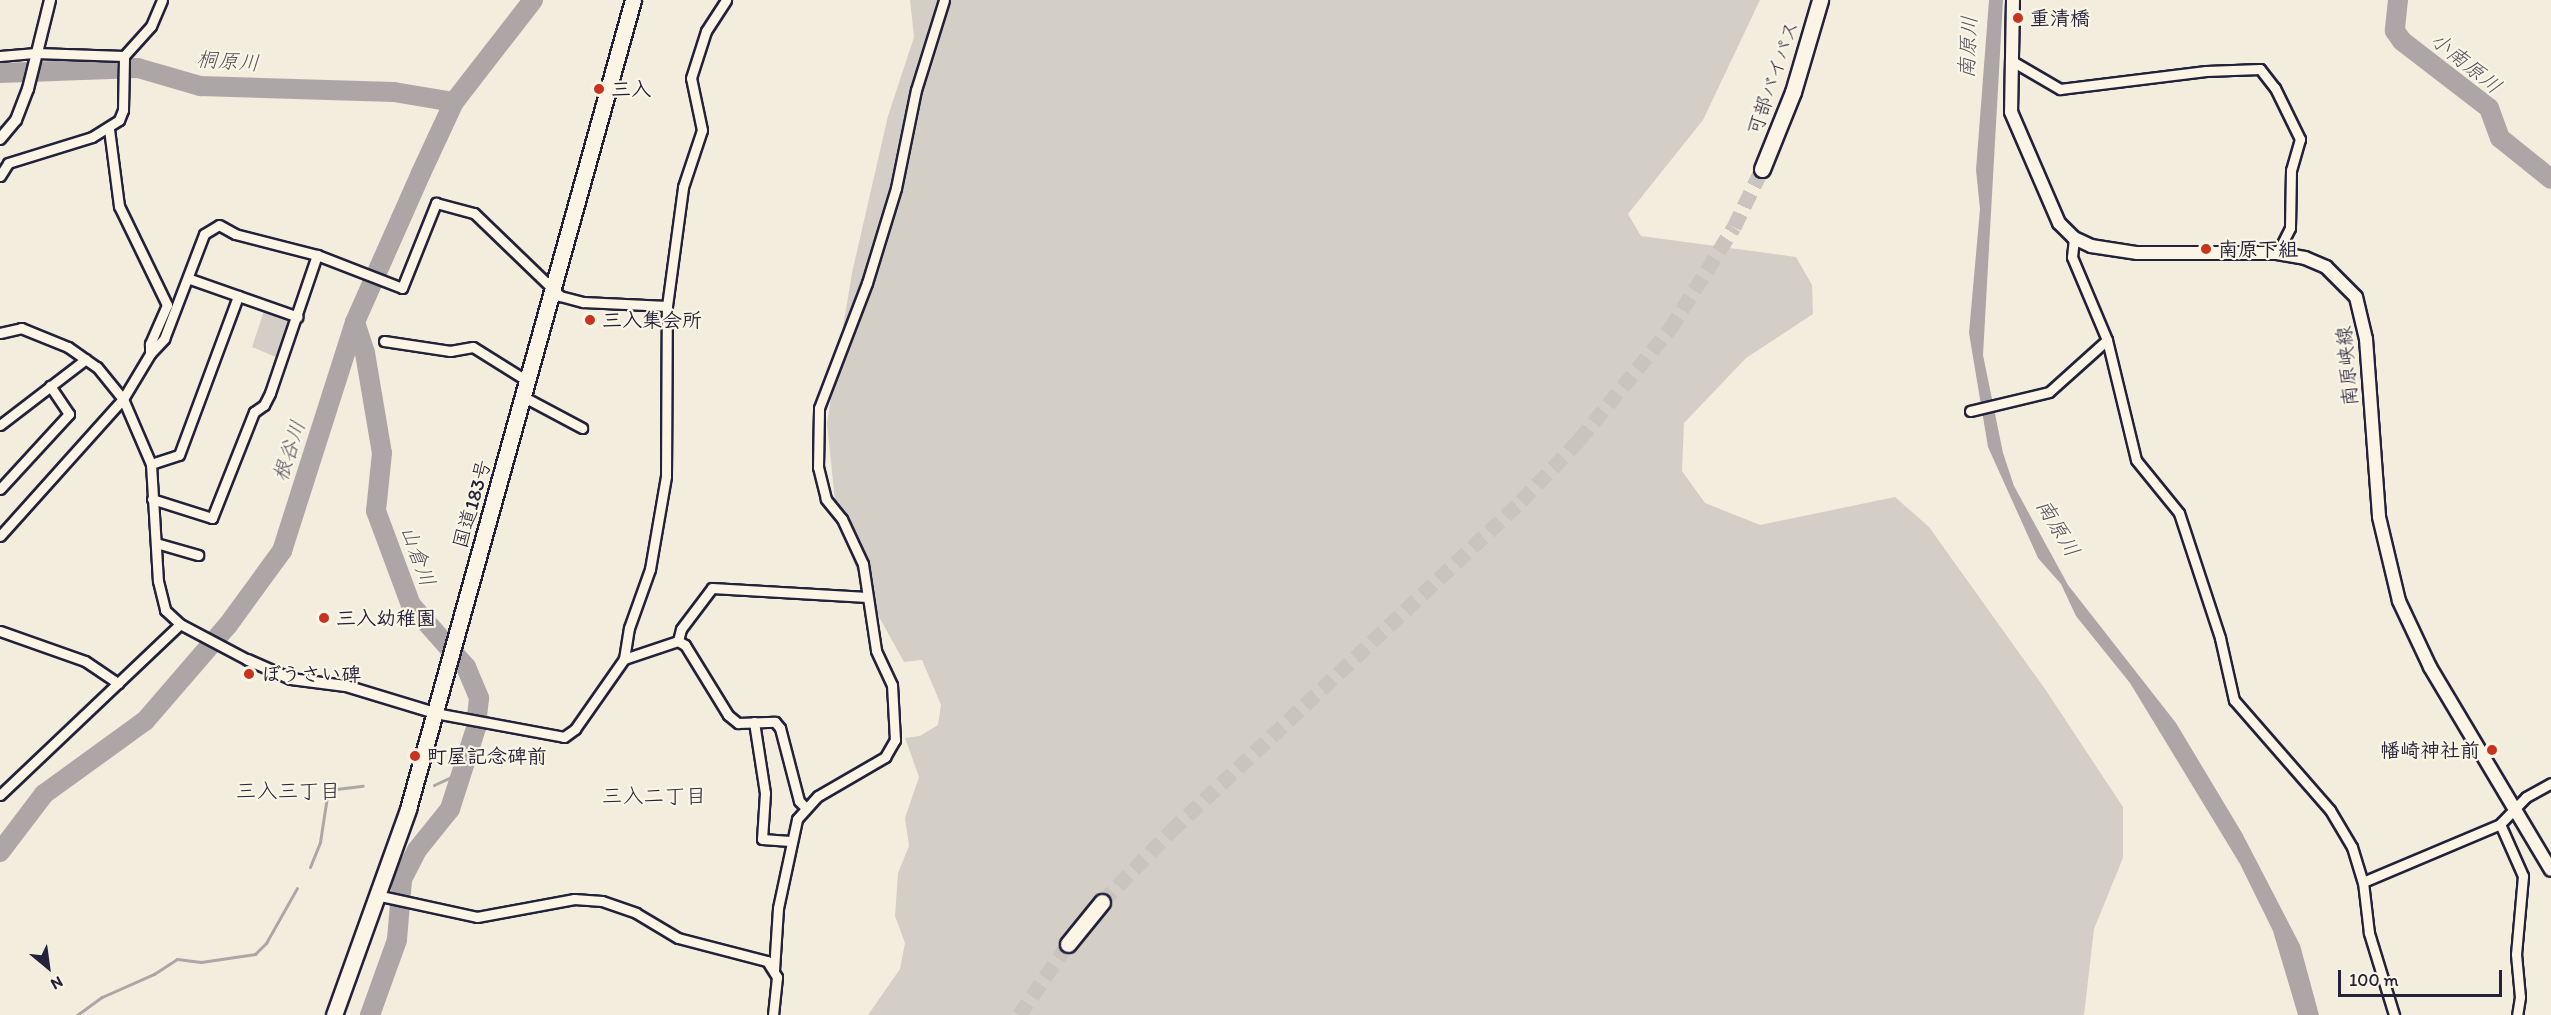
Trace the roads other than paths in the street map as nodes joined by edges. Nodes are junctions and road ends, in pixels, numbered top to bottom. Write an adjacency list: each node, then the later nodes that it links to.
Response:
1 (50, 0): 9 (street)
2 (162, 0): 10 (street)
3 (633, 0): 22 (highway, 国道183号)
4 (726, 0): 24 (street)
5 (944, 0): 44 (street)
6 (1820, 0): 16 (highway, 可部バイパス)
7 (2013, 0): 11 (main road)
8 (0, 56): 9 (street)
9 (35, 56): 10 (street); 13 (street)
10 (124, 58): 12 (street)
11 (2012, 61): 18 (main road); 19 (street)
12 (109, 129): 15 (street); 29 (street)
13 (0, 139)
14 (0, 156): 15 (street)
15 (8, 163): 17 (street)
16 (1762, 169)
17 (0, 176)
18 (2074, 238): 19 (main road, 南原峡線); 28 (street)
19 (2277, 253): 56 (main road, 南原峡線)
20 (317, 255): 21 (street); 22 (street); 25 (street)
21 (190, 279): 23 (street); 29 (street)
22 (555, 288): 24 (street); 31 (highway, 国道183号)
23 (238, 296): 25 (street); 38 (street)
24 (667, 306): 48 (street)
25 (298, 317): 40 (street)
26 (0, 333): 30 (street)
27 (384, 340): 31 (street)
28 (2107, 340): 35 (street); 60 (street)
29 (150, 354): 34 (street)
30 (87, 359): 32 (street); 34 (street)
31 (528, 382): 33 (highway, 国道183号)
32 (50, 386): 36 (street); 39 (street)
33 (524, 397): 37 (street); 51 (highway, 国道183号)
34 (123, 399): 38 (street); 41 (street)
35 (1970, 411)
36 (0, 425)
37 (582, 428)
38 (151, 464): 40 (street)
39 (0, 489)
40 (153, 499): 42 (street)
41 (1, 532)
42 (156, 543): 43 (street); 45 (street)
43 (198, 555)
44 (867, 597): 47 (street); 55 (street)
45 (182, 626): 49 (street); 50 (street)
46 (0, 631): 50 (street)
47 (678, 641): 48 (street); 52 (street)
48 (624, 659): 51 (street)
49 (248, 660): 51 (street)
50 (118, 683): 54 (street)
51 (435, 713): 61 (highway, 国道183号)
52 (754, 722): 55 (street); 58 (street)
53 (2551, 783): 56 (street)
54 (0, 795)
55 (806, 808): 58 (street)
56 (2515, 812): 57 (street); 59 (main road, 南原峡線)
57 (2500, 824): 60 (street); 68 (street)
58 (790, 841): 64 (street)
59 (2551, 870)
60 (2363, 882): 67 (street)
61 (376, 895): 64 (street); 65 (highway, 国道183号)
62 (1102, 902): 63 (highway)
63 (1068, 944)
64 (774, 970): 66 (street)
65 (334, 1015)
66 (773, 1015)
67 (2394, 1015)
68 (2517, 1015)

